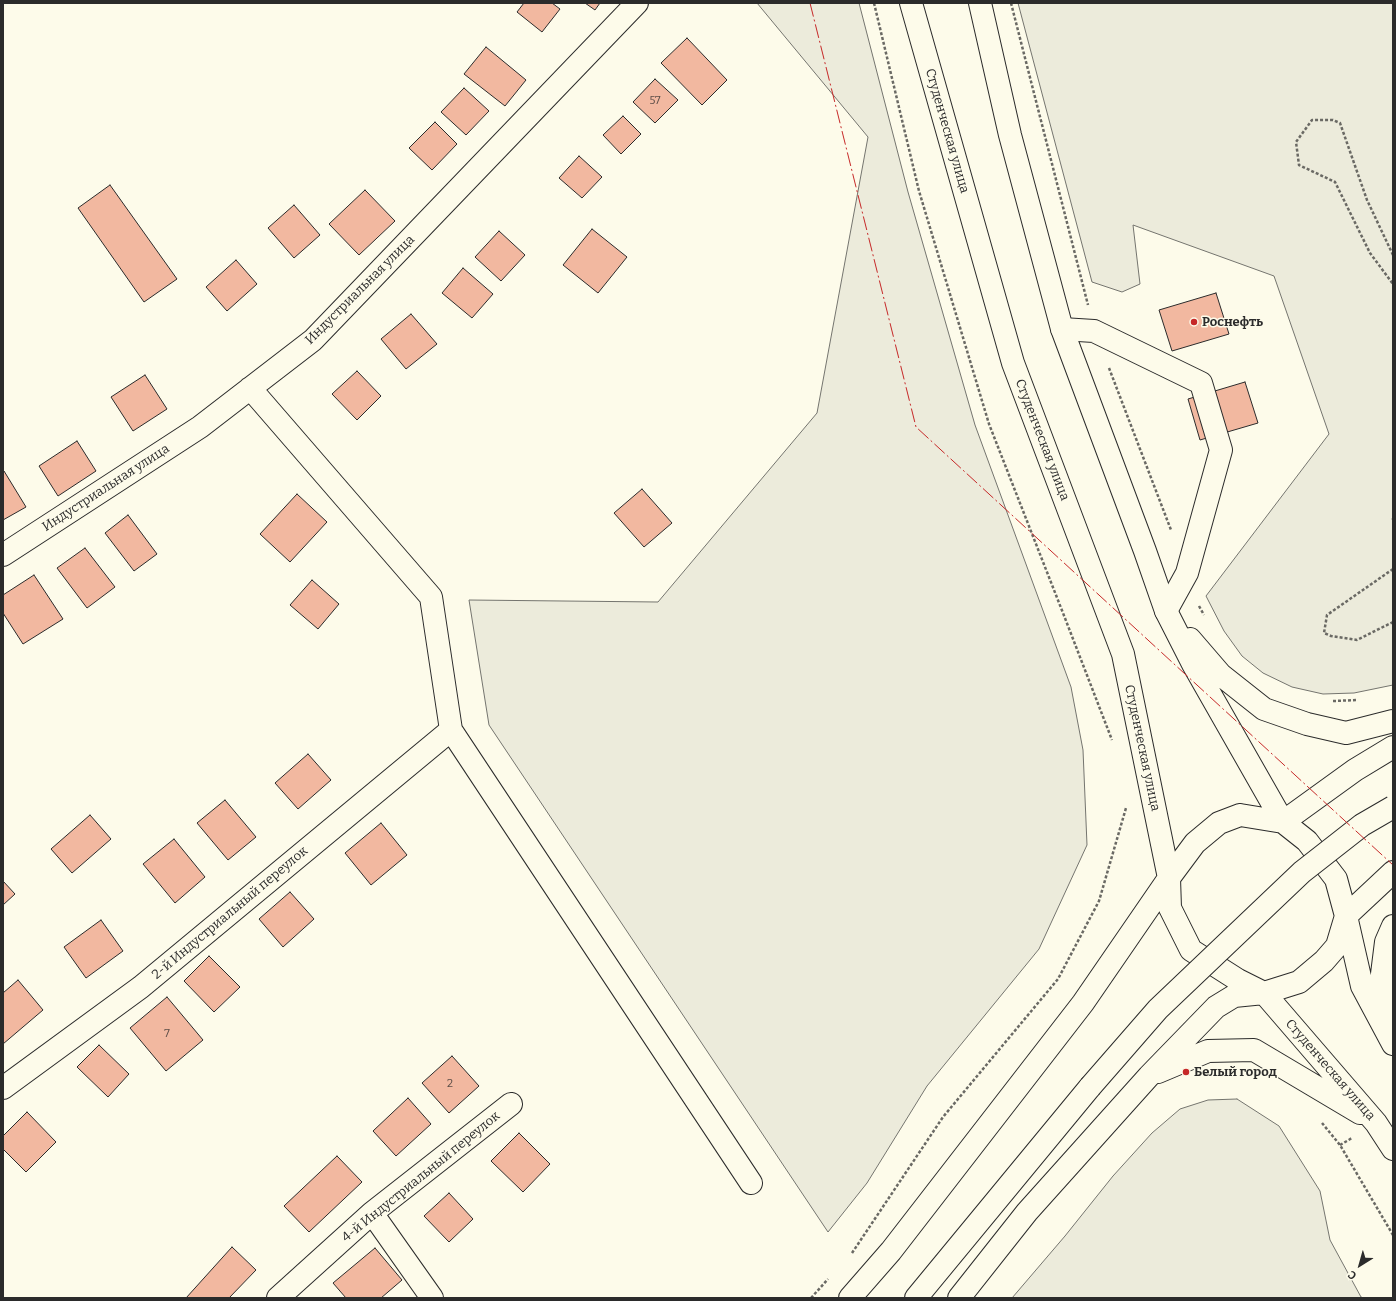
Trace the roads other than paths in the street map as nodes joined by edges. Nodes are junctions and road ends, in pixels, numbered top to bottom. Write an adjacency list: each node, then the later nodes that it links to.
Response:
1 (637, 3): 5 (main road, Индустриальная улица)
2 (911, 3): 14 (main road, Студенческая улица)
3 (980, 3): 4 (main road)
4 (1062, 329): 7 (main road); 7 (main road)
5 (250, 388): 6 (main road, Индустриальная улица); 9 (main road)
6 (3, 555)
7 (1166, 611): 8 (main road); 12 (main road)
8 (1393, 721)
9 (452, 730): 21 (main road, 2-й Индустриальный переулок); 25 (main road)
10 (1393, 747): 12 (main road)
11 (1393, 807): 30 (main road, bridge)
12 (1283, 822): 14 (main road); 15 (main road)
13 (1393, 872): 15 (main road)
14 (1170, 878): 17 (main road, Студенческая улица); 29 (main road)
15 (1346, 916): 17 (main road); 19 (main road)
16 (1393, 926): 18 (main road)
17 (1264, 993): 20 (main road); 23 (main road, Студенческая улица)
18 (1393, 1010)
19 (1393, 1044)
20 (1150, 1076): 23 (main road); 31 (main road)
21 (3, 1088)
22 (511, 1104): 26 (main road, 4-й Индустриальный переулок)
23 (1376, 1123): 24 (main road, Студенческая улица)
24 (1393, 1149)
25 (751, 1183)
26 (372, 1213): 27 (main road, 4-й Индустриальный переулок); 28 (main road)
27 (278, 1298)
28 (432, 1298)
29 (850, 1298)
30 (916, 1298)
31 (959, 1298)

